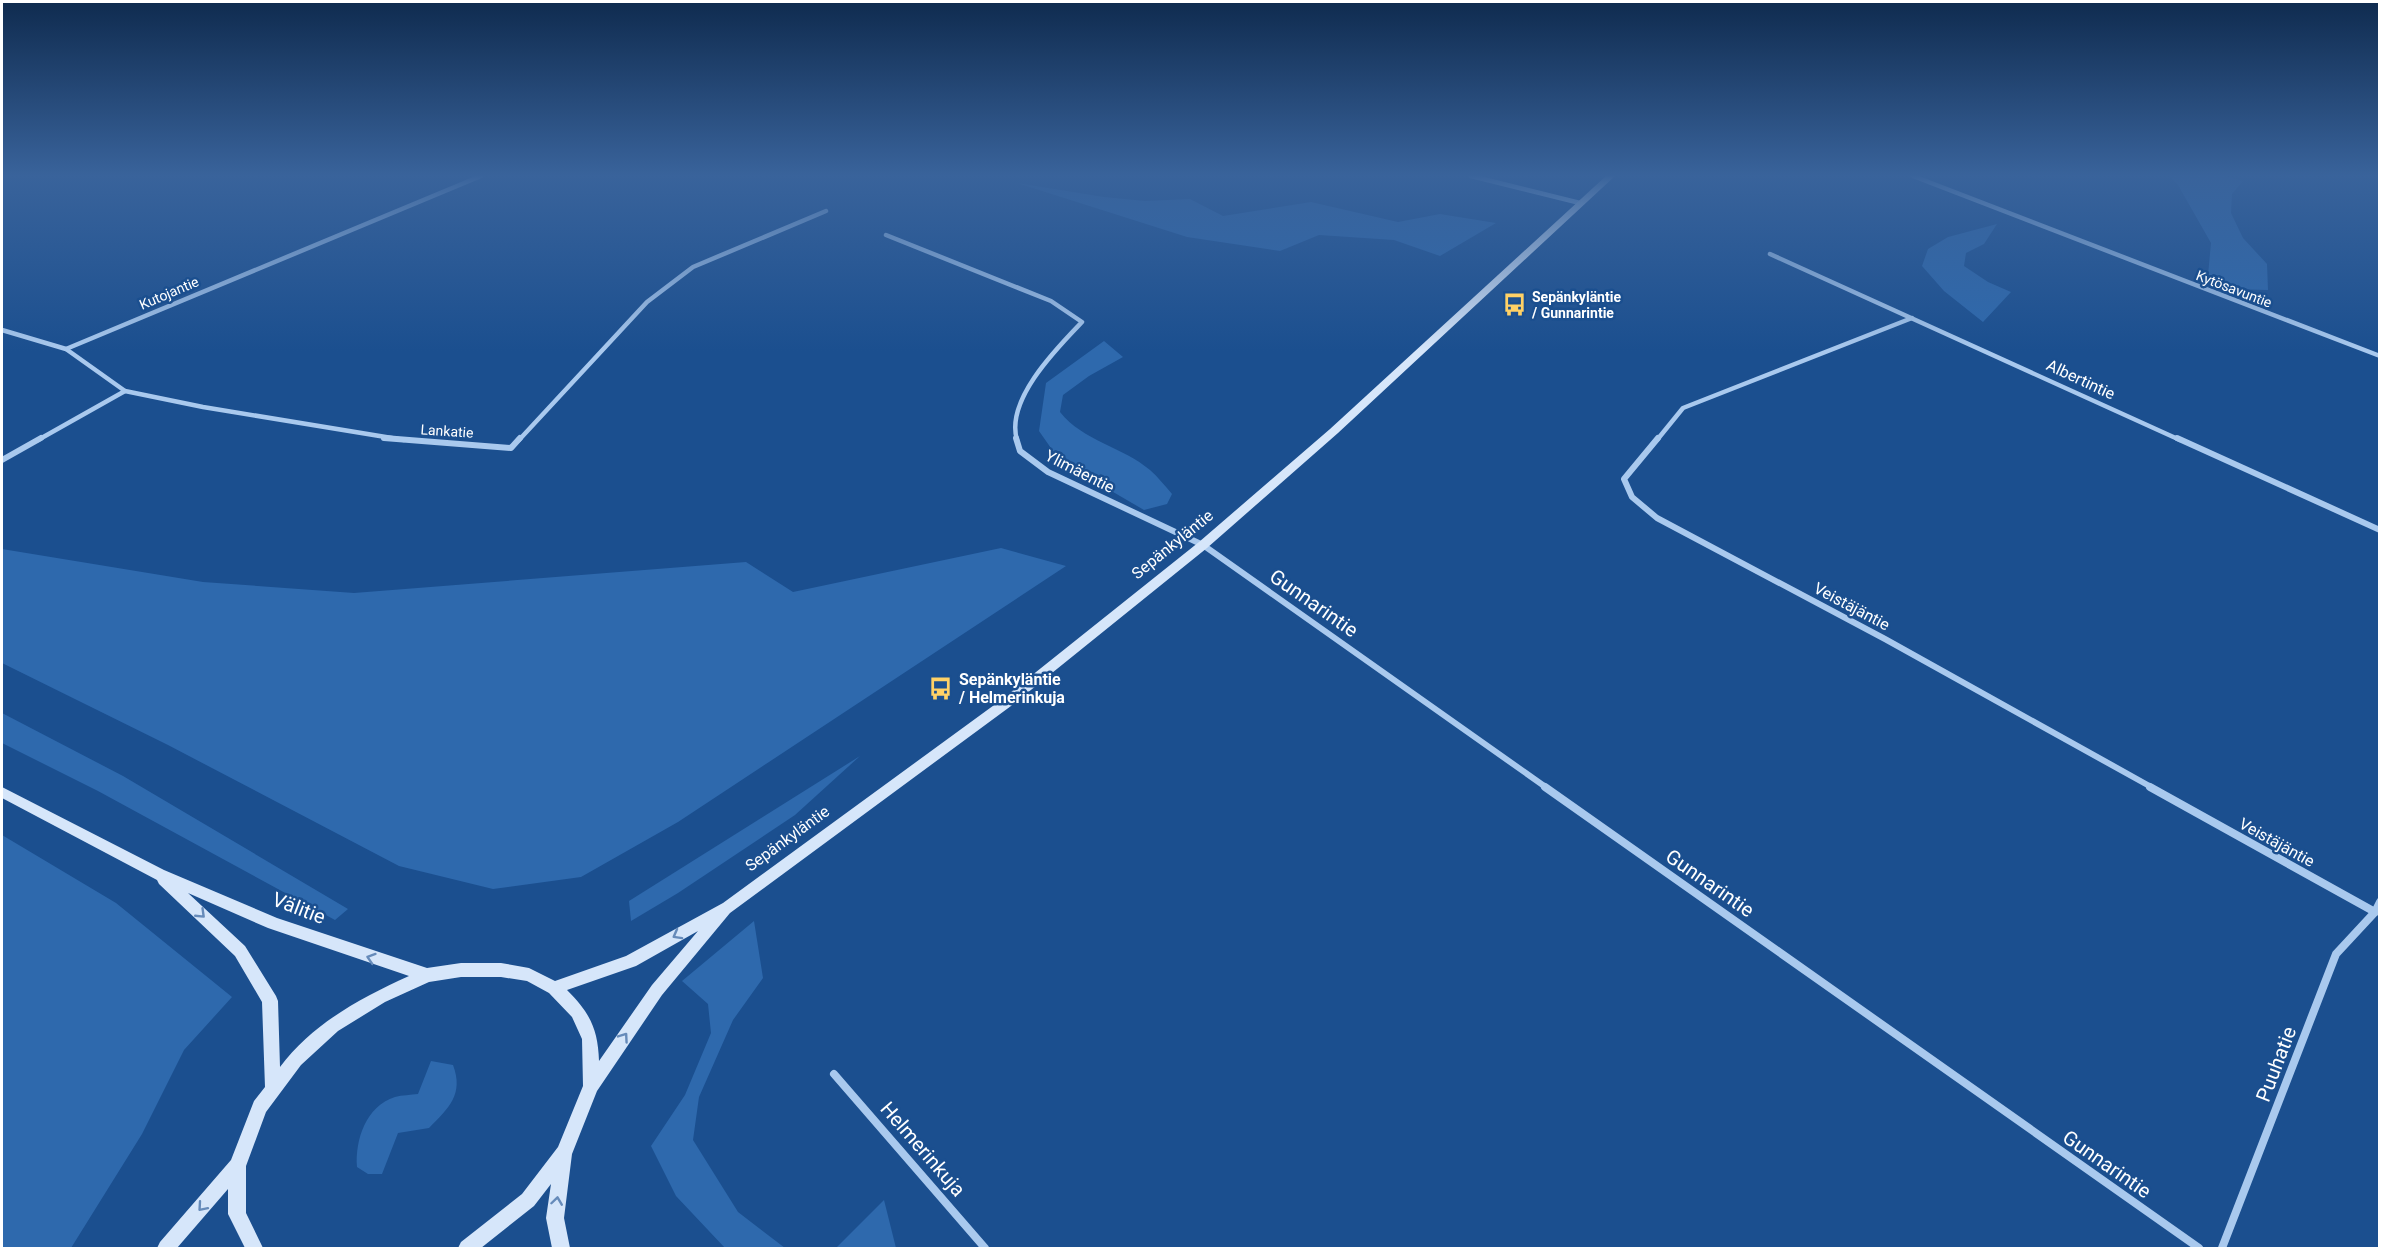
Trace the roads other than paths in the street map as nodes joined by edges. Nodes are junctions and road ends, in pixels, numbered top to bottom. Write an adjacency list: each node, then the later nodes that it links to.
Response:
1 (341, 234): 9 (street, Kutojantie)
2 (771, 234): 11 (street, Lankatie)
3 (1547, 234): 14 (main road, Sepänkyläntie)
4 (2064, 234): 10 (street, Kytösavuntie)
5 (886, 235): 14 (street, Ylimäentie)
6 (1770, 255): 7 (street, Albertintie)
7 (1912, 318): 13 (street, Albertintie); 19 (street, Veistäjäntie)
8 (2, 330): 9 (street, Lankatie)
9 (66, 349): 11 (street, Lankatie)
10 (2379, 356)
11 (125, 391): 12 (street)
12 (2, 460)
13 (2379, 530)
14 (1203, 545): 18 (main road, Sepänkyläntie); 32 (street, Gunnarintie)
15 (2, 792): 16 (main road, Välitie)
16 (159, 874): 20 (main road, Välitie, one-way to 16); 24 (main road, Välitie, one-way to 24)
17 (2379, 902): 19 (street, Puuhatie)
18 (728, 907): 21 (main road, Sepänkyläntie, one-way to 21); 23 (main road, Sepänkyläntie, one-way to 18)
19 (2375, 912): 33 (street, Puuhatie)
20 (427, 975): 21 (main road); 24 (main road)
21 (554, 987): 23 (main road)
22 (834, 1074): 31 (street, Helmerinkuja)
23 (591, 1086): 25 (main road)
24 (273, 1089): 26 (main road)
25 (564, 1153): 29 (main road); 30 (main road, one-way to 25)
26 (237, 1166): 27 (main road, one-way to 27); 28 (main road)
27 (166, 1248)
28 (254, 1248)
29 (467, 1248)
30 (561, 1248)
31 (985, 1248)
32 (2199, 1248)
33 (2222, 1248)

